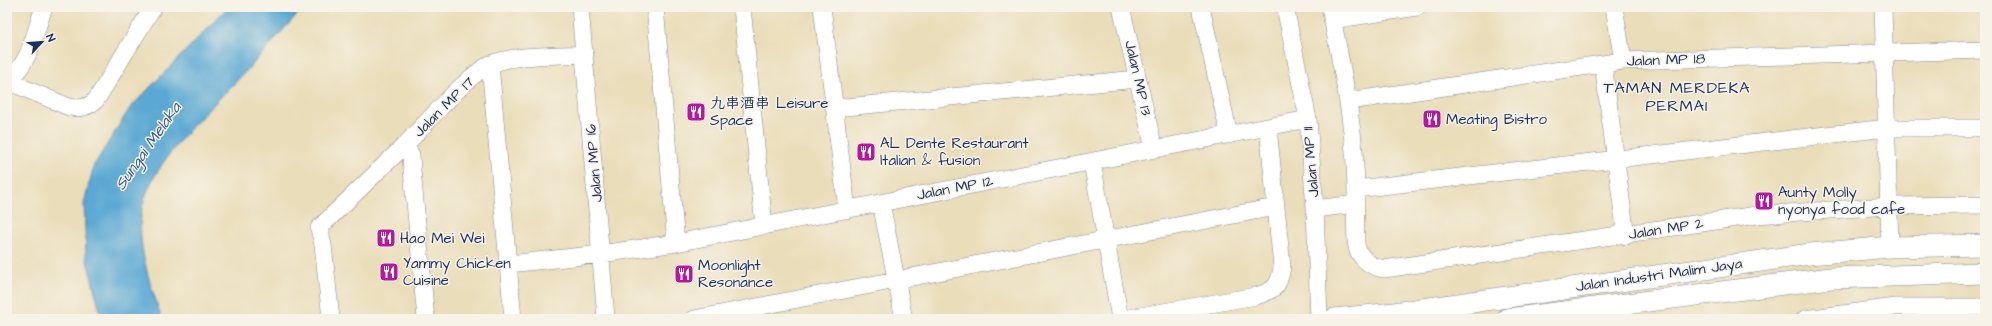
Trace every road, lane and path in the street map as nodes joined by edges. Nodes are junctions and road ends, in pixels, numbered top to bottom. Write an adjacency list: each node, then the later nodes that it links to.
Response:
1 (44, 7): 21 (street)
2 (153, 7): 21 (street)
3 (580, 7): 16 (street, Jalan MP 16)
4 (656, 7): 43 (street)
5 (742, 7): 40 (street)
6 (822, 7): 23 (street)
7 (1121, 7): 20 (street, Jalan MP 13)
8 (1201, 7): 28 (street)
9 (1285, 7): 24 (street, Jalan MP 11)
10 (1417, 7): 13 (street)
11 (1614, 7): 17 (street)
12 (1883, 7): 15 (street)
13 (1331, 13): 22 (street)
14 (1985, 50): 15 (street, Jalan MP 18)
15 (1885, 52): 17 (street, Jalan MP 18); 26 (street)
16 (585, 54): 18 (street, Jalan MP 17); 46 (street, Jalan MP 16)
17 (1623, 61): 19 (street, Jalan MP 18)
18 (490, 64): 29 (street, Jalan MP 17); 47 (street)
19 (1603, 64): 22 (street, Jalan MP 18); 31 (street)
20 (1138, 79): 23 (street); 30 (street, Jalan MP 13)
21 (7, 80)
22 (1349, 101): 33 (street)
23 (835, 108): 39 (street)
24 (1308, 119): 25 (street, Jalan MP 12); 38 (street, Jalan MP 11)
25 (1268, 127): 28 (street, Jalan MP 12); 37 (street)
26 (1887, 128): 27 (street); 31 (street); 36 (street)
27 (1985, 128)
28 (1229, 135): 30 (street, Jalan MP 12)
29 (405, 145): 53 (street); 54 (street, Jalan MP 17)
30 (1154, 150): 32 (street, Jalan MP 12)
31 (1615, 159): 33 (street); 41 (street)
32 (1092, 162): 34 (street, Jalan MP 12); 42 (street)
33 (1356, 196): 38 (street); 41 (street, Jalan MP 2)
34 (881, 203): 39 (street, Jalan MP 12); 49 (street)
35 (1985, 205): 36 (street, Jalan MP 2)
36 (1890, 206): 41 (street, Jalan MP 2); 45 (street)
37 (1275, 207): 42 (street); 60 (street)
38 (1315, 209): 61 (street, Jalan MP 11)
39 (847, 210): 40 (street, Jalan MP 12)
40 (764, 226): 43 (street, Jalan MP 12)
41 (1626, 236)
42 (1106, 240): 49 (street); 59 (street)
43 (676, 243): 46 (street, Jalan MP 12)
44 (1985, 246): 45 (main road, Jalan Industri Malim Jaya)
45 (1890, 247): 62 (main road, Jalan Industri Malim Jaya)
46 (601, 254): 47 (street, Jalan MP 12); 56 (street, Jalan MP 16)
47 (509, 264): 55 (street)
48 (1985, 273): 51 (main road, Jalan Industri Malim Jaya)
49 (896, 280): 57 (street); 58 (street)
50 (1985, 307): 52 (street)
51 (1620, 312): 63 (main road, Jalan Industri Malim Jaya)
52 (1895, 313): 64 (street)
53 (331, 319)
54 (426, 319)
55 (513, 319)
56 (606, 319)
57 (694, 319)
58 (904, 319)
59 (1120, 319)
60 (1123, 319)
61 (1319, 319)
62 (1334, 319)
63 (1507, 319)
64 (1805, 319)

